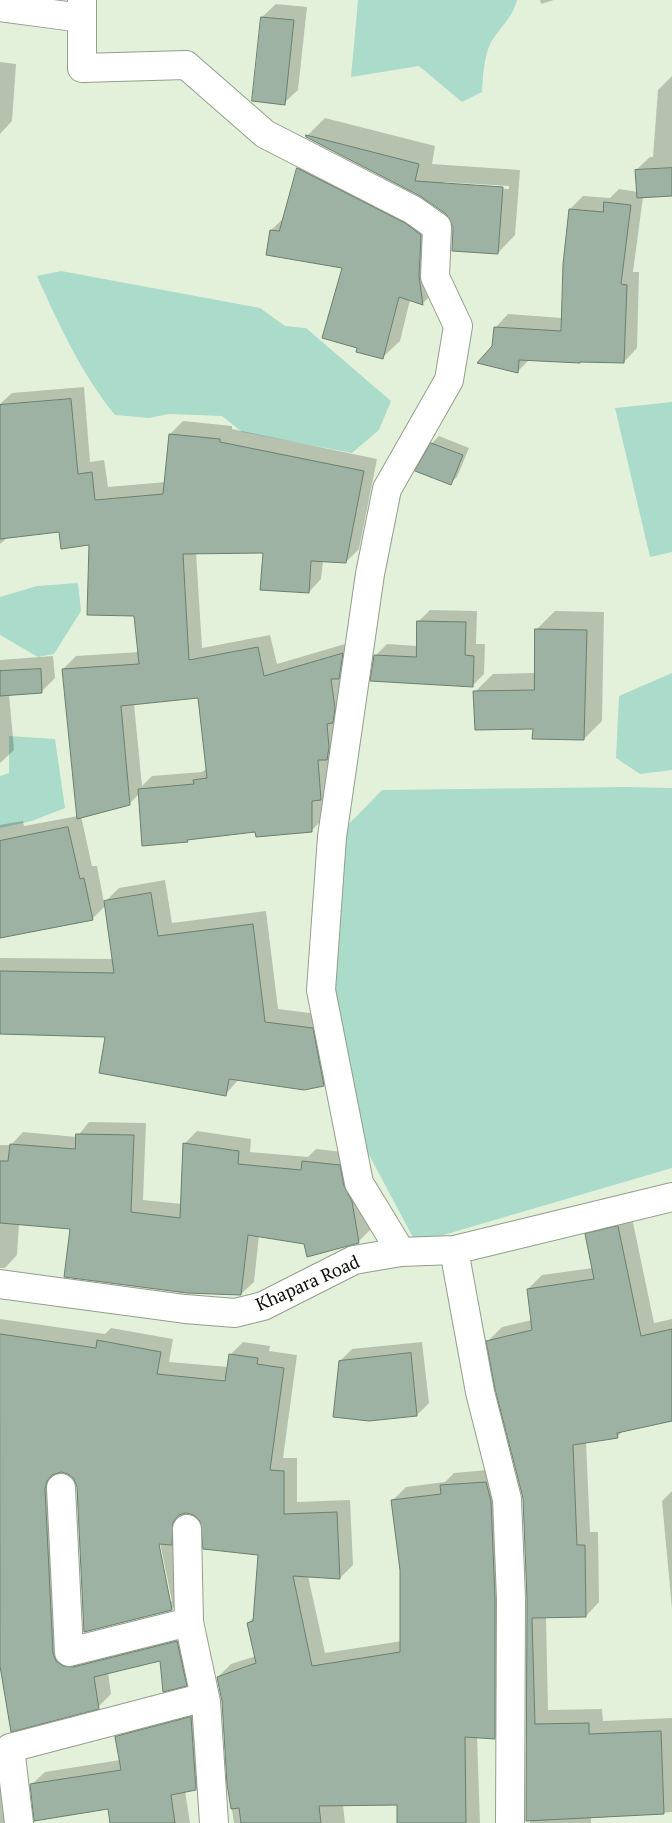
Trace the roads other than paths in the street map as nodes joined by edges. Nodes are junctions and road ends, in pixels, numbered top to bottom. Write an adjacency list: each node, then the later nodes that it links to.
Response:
1 (0, 7): 2 (street)
2 (82, 9): 5 (street)
3 (672, 1197): 4 (street, Khapara Road)
4 (454, 1250): 5 (street, Khapara Road); 13 (street)
5 (401, 1252): 6 (street, Khapara Road)
6 (0, 1284)
7 (61, 1488): 9 (street)
8 (186, 1529): 9 (street)
9 (189, 1622): 10 (street)
10 (204, 1697): 11 (street); 12 (street)
11 (19, 1823)
12 (214, 1823)
13 (510, 1823): 14 (street)
14 (524, 1823)

